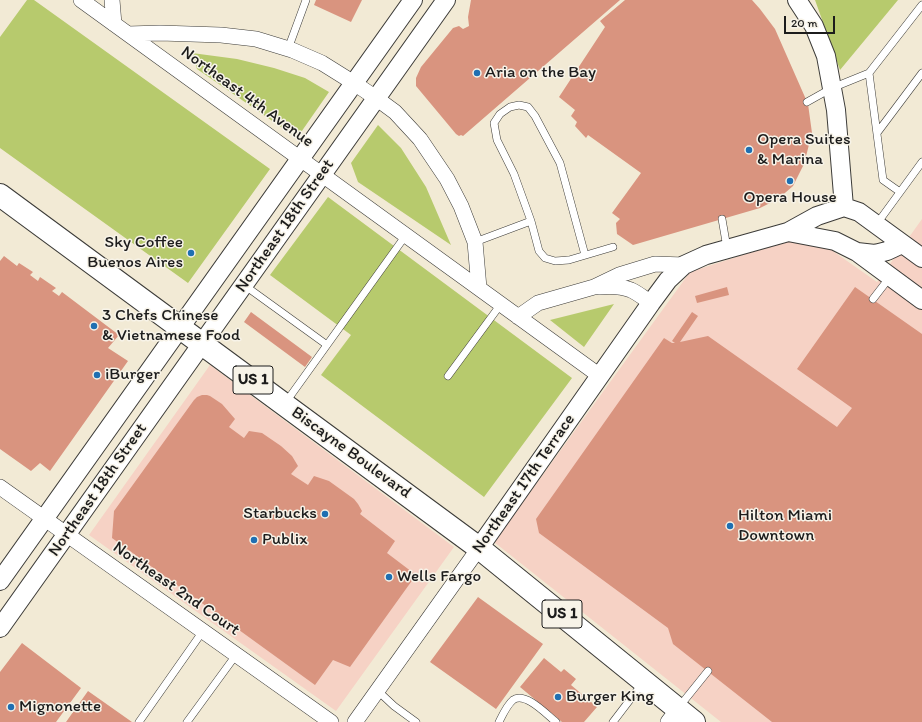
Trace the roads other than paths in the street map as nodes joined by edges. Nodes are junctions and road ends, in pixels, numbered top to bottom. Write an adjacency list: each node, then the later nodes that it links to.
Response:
1 (81, 0): 8 (street, Northeast 4th Avenue)
2 (112, 0): 8 (street)
3 (306, 0): 10 (lane)
4 (413, 0): 13 (street, Northeast 18th Street)
5 (446, 0): 15 (street, Northeast 18th Street)
6 (797, 0): 14 (street)
7 (922, 5): 12 (lane)
8 (114, 24): 9 (street, Northeast 4th Avenue)
9 (128, 34): 10 (street, Northeast 4th Avenue); 18 (street, Northeast 4th Avenue)
10 (288, 49): 13 (street, Northeast 4th Avenue)
11 (922, 73): 17 (lane)
12 (869, 74): 14 (lane); 17 (lane)
13 (354, 83): 15 (street, Northeast 4th Avenue); 18 (street, Northeast 18th Street)
14 (832, 88): 16 (lane); 23 (street)
15 (376, 98): 20 (street, Northeast 18th Street); 29 (street, Northeast 4th Avenue)
16 (807, 102)
17 (878, 133): 21 (lane)
18 (300, 158): 20 (street, Northeast 4th Avenue); 46 (street, Northeast 18th Street)
19 (922, 162): 21 (lane)
20 (322, 174): 28 (street, Northeast 4th Avenue); 38 (street, Northeast 18th Street)
21 (900, 192): 26 (lane)
22 (0, 195): 46 (main road, Biscayne Boulevard / US 1)
23 (844, 207): 26 (street); 27 (street)
24 (722, 219): 32 (lane)
25 (531, 221): 29 (lane); 34 (lane); 34 (lane)
26 (876, 225): 30 (street)
27 (788, 232): 32 (street, Northeast 17th Terrace); 33 (street)
28 (406, 235): 40 (street, Northeast 4th Avenue); 48 (lane)
29 (475, 242): 40 (street, Northeast 4th Avenue)
30 (902, 244): 33 (street); 35 (street)
31 (613, 247): 34 (lane)
32 (727, 249): 36 (street, Northeast 17th Terrace)
33 (857, 252): 37 (street)
34 (586, 255)
35 (922, 258)
36 (684, 265): 39 (street, Northeast 17th Terrace); 43 (street, Northeast 17th Terrace)
37 (891, 277): 41 (lane); 42 (street)
38 (244, 285): 47 (street, Northeast 18th Street); 48 (lane)
39 (594, 287): 43 (street, Northeast 17th Terrace); 45 (street, Northeast 17th Terrace)
40 (479, 288): 44 (street, Northeast 4th Avenue)
41 (873, 299)
42 (922, 300)
43 (651, 303): 50 (street, Northeast 17th Terrace)
44 (501, 304): 45 (street, Northeast 4th Avenue); 49 (lane)
45 (518, 317): 50 (street, Northeast 4th Avenue)
46 (180, 327): 47 (main road, Biscayne Boulevard / US 1); 53 (street, Northeast 18th Street)
47 (202, 343): 51 (main road, Biscayne Boulevard / US 1); 54 (street, Northeast 18th Street)
48 (327, 345): 51 (lane)
49 (448, 376)
50 (600, 376): 55 (street, Northeast 17th Terrace)
51 (284, 404): 55 (main road, Biscayne Boulevard / US 1)
52 (0, 487): 53 (street, Northeast 2nd Court)
53 (44, 519): 54 (street, Northeast 2nd Court); 56 (street, Northeast 18th Street)
54 (66, 535): 57 (street, Northeast 18th Street); 58 (street, Northeast 2nd Court)
55 (479, 548): 61 (main road, Biscayne Boulevard / US 1); 62 (street, Northeast 17th Terrace)
56 (0, 581)
57 (0, 628)
58 (203, 631): 59 (street, Northeast 2nd Court); 64 (lane)
59 (236, 655): 65 (lane); 66 (street, Northeast 2nd Court)
60 (708, 671): 63 (lane)
61 (644, 681): 63 (main road, Biscayne Boulevard / US 1); 71 (lane)
62 (378, 691): 67 (street, Northeast 17th Terrace); 68 (lane)
63 (680, 718)
64 (139, 722)
65 (187, 722)
66 (331, 722)
67 (355, 722)
68 (416, 722)
69 (499, 722): 70 (lane)
70 (556, 722)
71 (613, 722)

